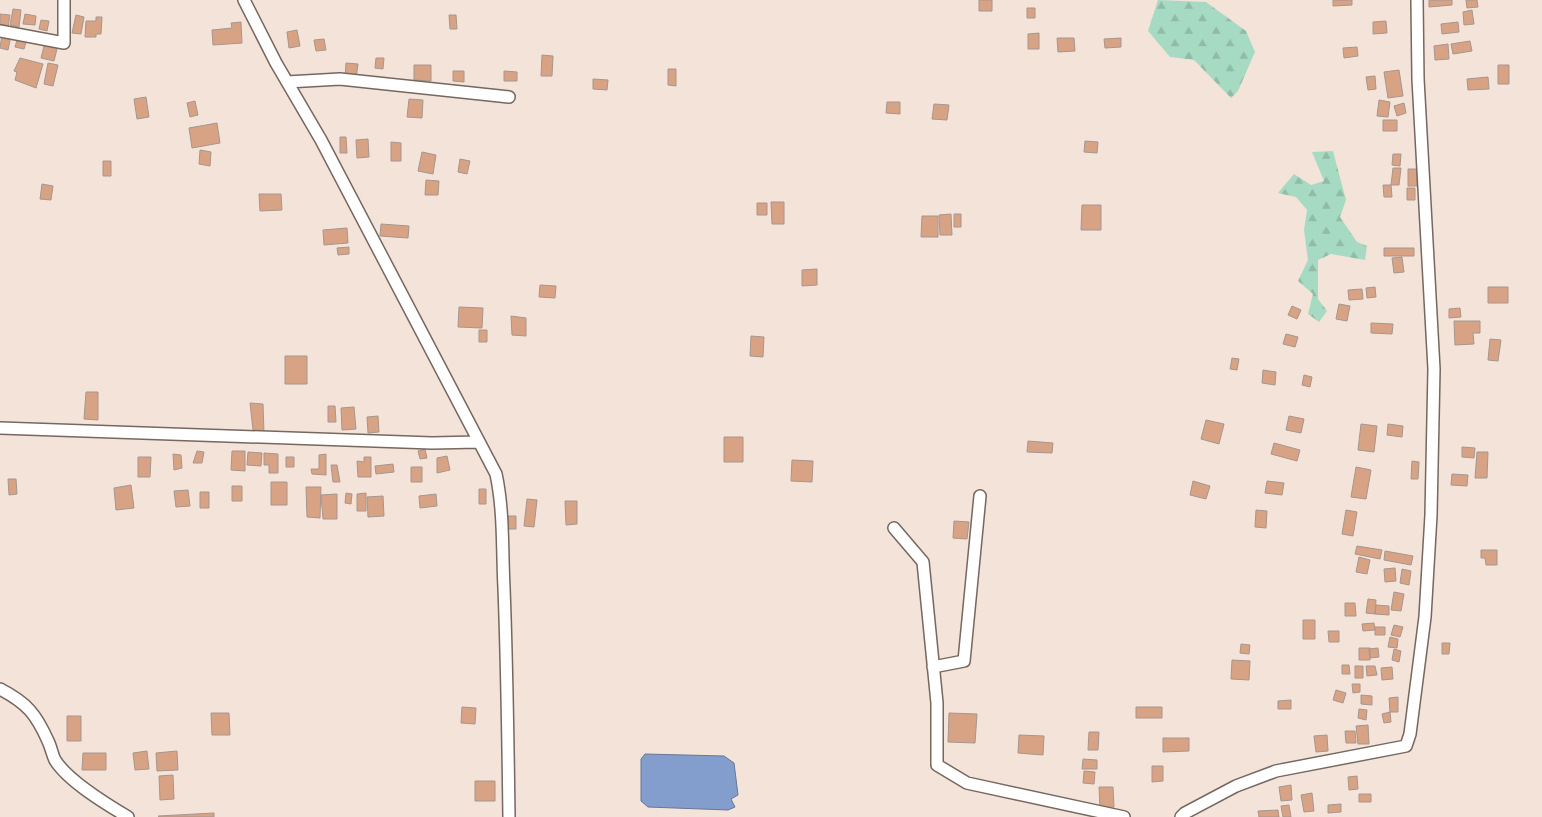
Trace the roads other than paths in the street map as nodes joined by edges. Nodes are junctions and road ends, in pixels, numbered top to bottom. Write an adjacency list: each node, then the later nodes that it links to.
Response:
1 (64, 0): 4 (street)
2 (244, 0): 5 (street)
3 (1417, 0): 16 (street)
4 (0, 31)
5 (287, 82): 6 (street); 8 (street)
6 (509, 97)
7 (0, 428): 8 (street)
8 (478, 442): 14 (street)
9 (980, 496): 11 (street)
10 (894, 528): 11 (street)
11 (933, 667): 15 (street)
12 (0, 689): 13 (street)
13 (128, 817)
14 (509, 817)
15 (1124, 817)
16 (1181, 817)

